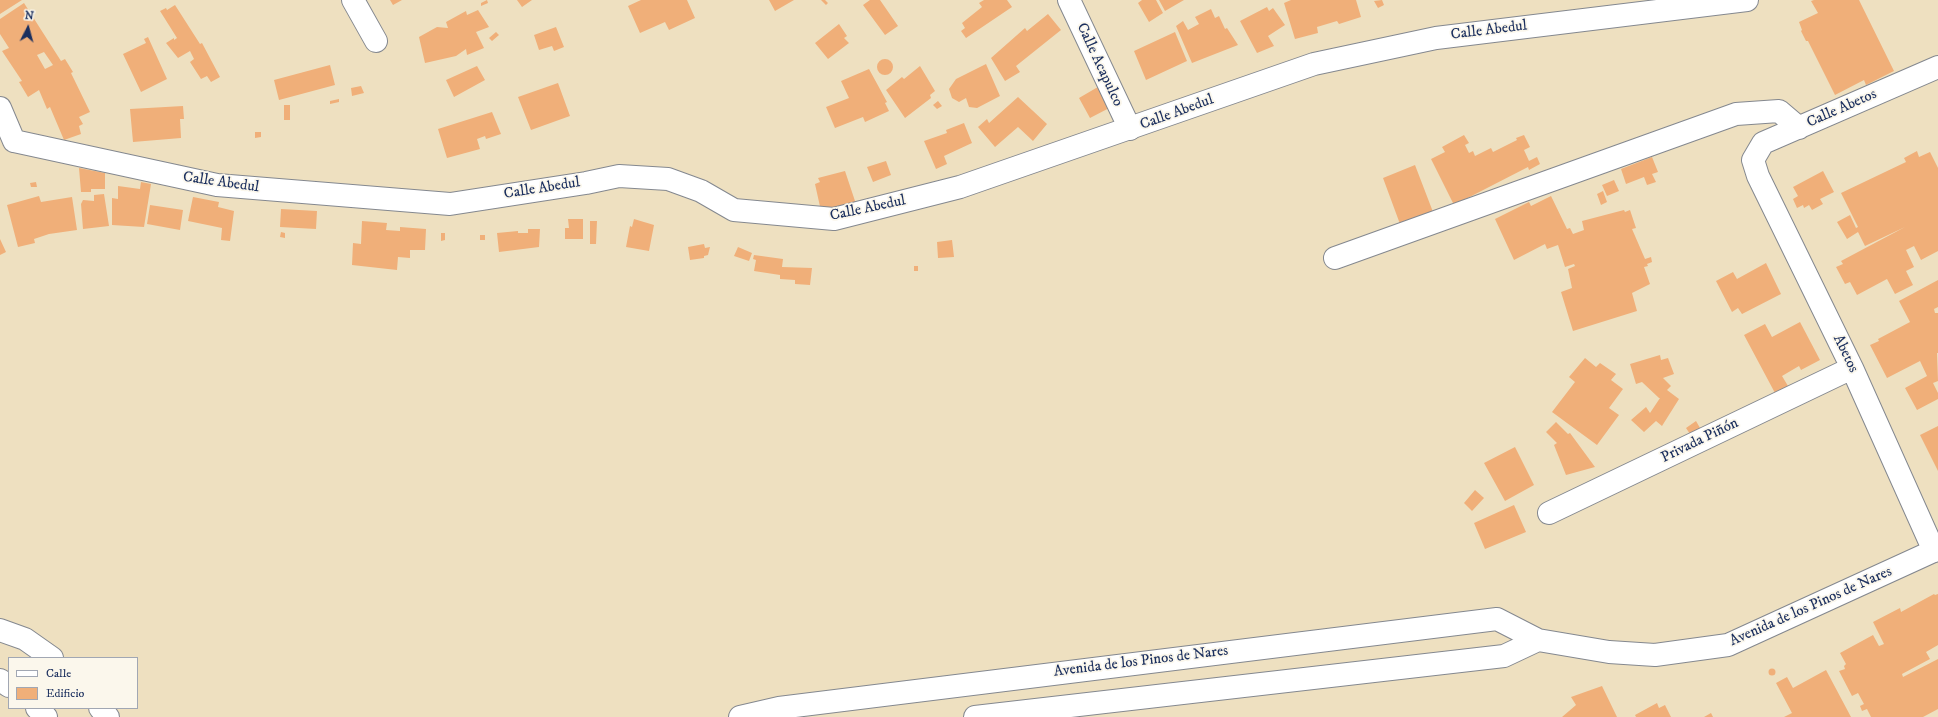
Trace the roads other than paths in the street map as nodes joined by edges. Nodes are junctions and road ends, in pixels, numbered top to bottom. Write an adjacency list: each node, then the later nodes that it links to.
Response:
1 (353, 0): 4 (street)
2 (1069, 0): 8 (street, Calle Acapulco)
3 (1747, 0): 8 (street, Calle Abedul)
4 (376, 41)
5 (1938, 67): 7 (street, Calle Abetos)
6 (0, 108): 9 (street, Calle Abedul)
7 (1799, 128): 10 (street, Calle Abetos); 11 (street)
8 (1130, 129): 9 (street, Calle Abedul)
9 (7, 144)
10 (1753, 160): 12 (street, Abetos)
11 (1335, 258)
12 (1852, 368): 13 (street, Privada Piñón); 14 (street, Abetos)
13 (1549, 513)
14 (1936, 550): 16 (street, Avenida de los Pinos de Nares)
15 (0, 630): 17 (street)
16 (1538, 640): 18 (street, Avenida de los Pinos de Nares); 22 (street)
17 (51, 657)
18 (996, 680): 21 (street, Avenida de los Pinos de Nares); 22 (street)
19 (38, 709): 23 (street)
20 (101, 709): 24 (street)
21 (780, 712): 25 (street, Avenida de los Pinos de Nares)
22 (997, 715): 26 (street)
23 (46, 717)
24 (108, 717)
25 (740, 717)
26 (975, 717)

